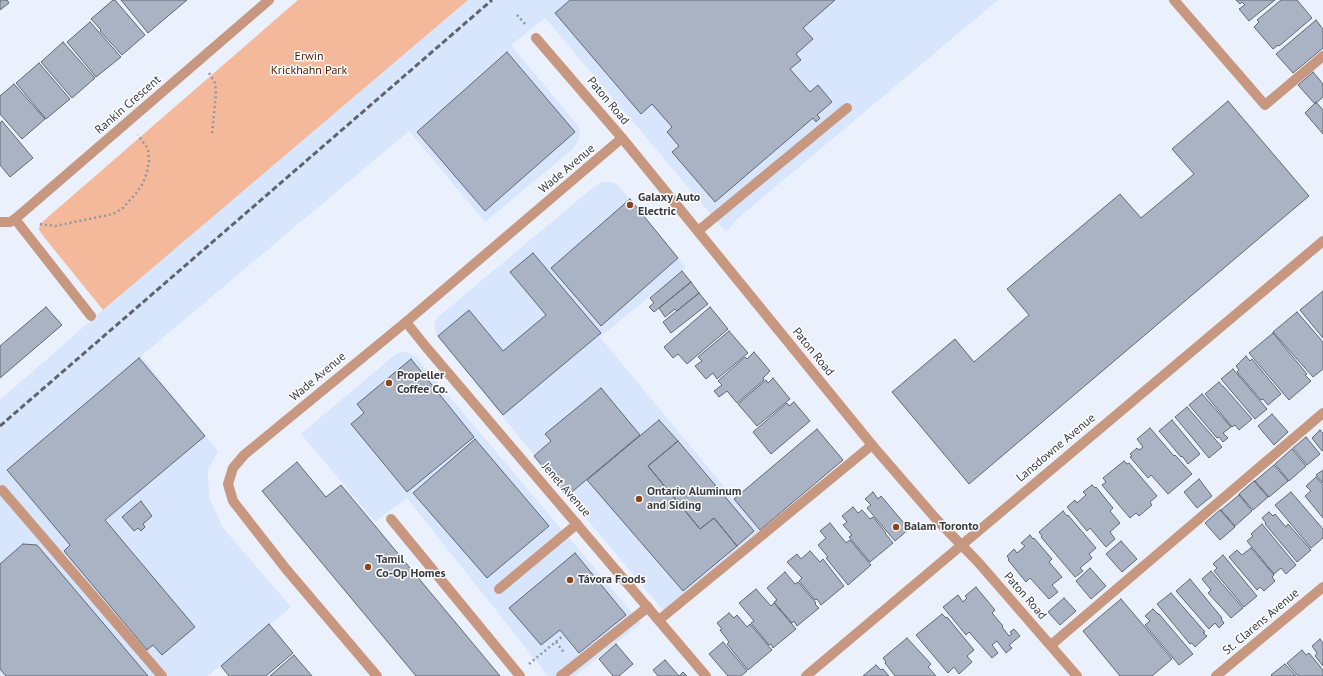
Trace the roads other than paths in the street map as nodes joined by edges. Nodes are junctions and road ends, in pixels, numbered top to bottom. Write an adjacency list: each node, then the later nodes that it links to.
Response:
1 (269, 0): 7 (street, Rankin Crescent)
2 (1174, 0): 4 (street)
3 (536, 38): 6 (street, Paton Road)
4 (1323, 56)
5 (847, 108): 9 (street)
6 (622, 138): 9 (street, Paton Road); 12 (street, Wade Avenue)
7 (15, 219): 8 (street, Rankin Crescent); 11 (street)
8 (0, 222)
9 (698, 231): 14 (street, Paton Road)
10 (1323, 241): 18 (street, Lansdowne Avenue)
11 (91, 316)
12 (406, 322): 17 (street, Jenet Avenue); 26 (street, Wade Avenue)
13 (1323, 413): 23 (street)
14 (872, 445): 18 (street, Paton Road); 22 (street)
15 (2, 490): 25 (street)
16 (391, 519): 24 (street)
17 (577, 524): 20 (street); 21 (street, Jenet Avenue)
18 (961, 545): 23 (street, Paton Road); 29 (street, Lansdowne Avenue)
19 (1323, 587): 31 (street, St. Clarens Avenue)
20 (499, 589)
21 (648, 607): 22 (street, Jenet Avenue); 27 (street)
22 (659, 620): 28 (street, Jenet Avenue)
23 (1051, 645): 30 (street, Paton Road)
24 (519, 675)
25 (162, 676)
26 (377, 676)
27 (561, 676)
28 (706, 676)
29 (806, 676)
30 (1077, 676)
31 (1216, 676)

